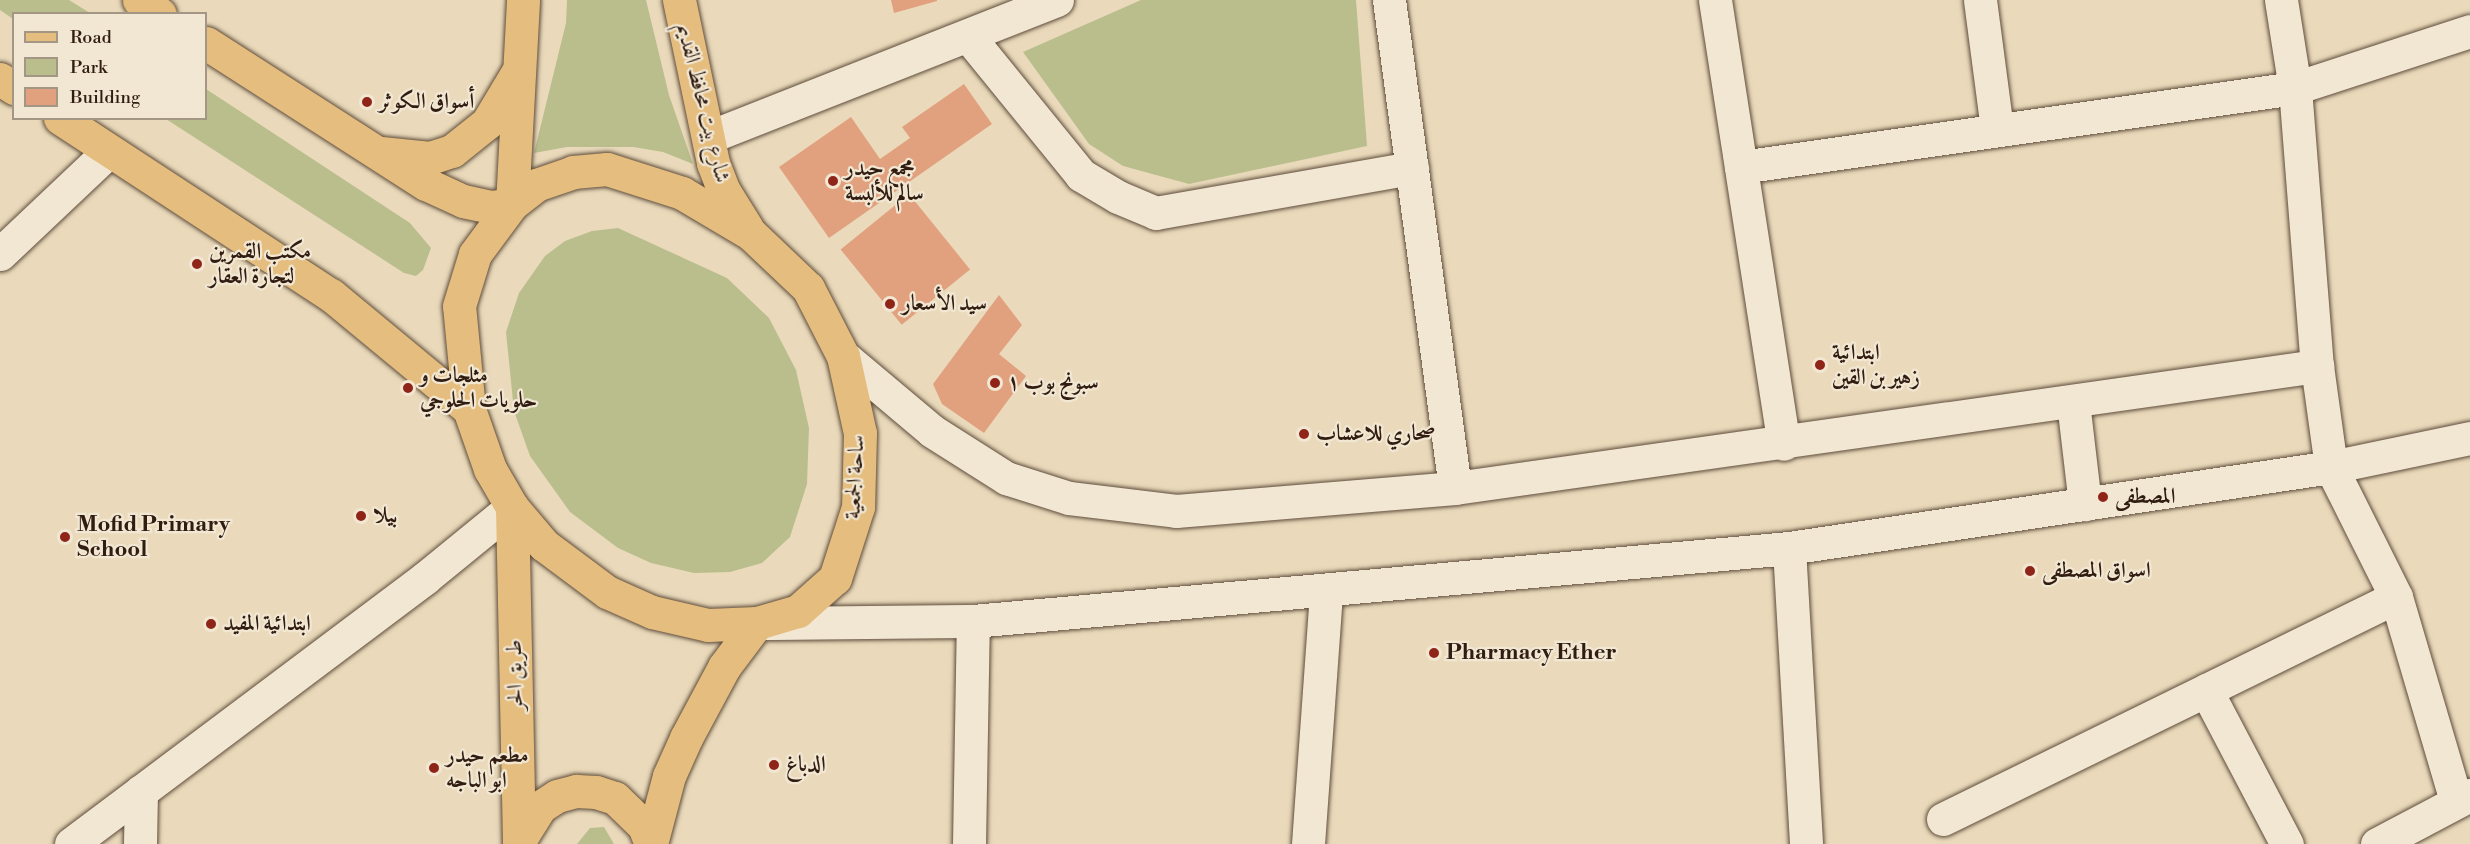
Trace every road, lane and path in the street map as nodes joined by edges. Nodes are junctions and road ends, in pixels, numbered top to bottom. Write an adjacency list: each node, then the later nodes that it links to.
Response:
1 (139, 0): 9 (main road)
2 (523, 0): 13 (main road)
3 (679, 0): 17 (main road, شارع بيت محافظ القديم)
4 (1057, 0): 11 (street)
5 (1389, 0): 21 (street)
6 (1714, 0): 20 (street)
7 (1980, 0): 16 (street)
8 (2281, 0): 14 (street)
9 (157, 12)
10 (2470, 31): 14 (street)
11 (969, 38): 17 (street); 21 (street)
12 (207, 44): 19 (main road)
13 (521, 63): 19 (main road); 22 (main road)
14 (2295, 88): 16 (street); 26 (street)
15 (63, 120): 18 (main road)
16 (1997, 130): 20 (street)
17 (709, 137): 23 (main road, شارع بيت محافظ القديم)
18 (110, 151): 24 (street); 28 (main road)
19 (372, 152): 22 (main road)
20 (1741, 167): 30 (street)
21 (1412, 168): 32 (street)
22 (512, 204): 23 (main road, ساحة الجمعية); 28 (main road, ساحة الجمعية)
23 (751, 234): 25 (main road, ساحة الجمعية)
24 (0, 254)
25 (843, 356): 32 (street); 39 (main road, ساحة الجمعية)
26 (2317, 366): 27 (street); 31 (street)
27 (2073, 402): 30 (street); 33 (street)
28 (469, 409): 34 (main road, ساحة الجمعية)
29 (2470, 438): 31 (street)
30 (1784, 444): 32 (street)
31 (2331, 468): 33 (street); 37 (street)
32 (1455, 489)
33 (2085, 504): 35 (street)
34 (512, 507): 39 (main road, ساحة الجمعية); 41 (street); 44 (main road, طريق الحر)
35 (1789, 548): 36 (street); 50 (street)
36 (1326, 591): 38 (street); 49 (street)
37 (2396, 597): 40 (street); 42 (street)
38 (973, 621): 39 (street); 48 (street)
39 (757, 623): 47 (main road)
40 (2206, 690): 43 (street); 51 (street)
41 (141, 791): 45 (street); 46 (street)
42 (2463, 798): 52 (street)
43 (1942, 819)
44 (519, 842): 47 (main road)
45 (71, 844)
46 (140, 844)
47 (651, 844)
48 (969, 844)
49 (1308, 844)
50 (1806, 844)
51 (2287, 844)
52 (2377, 844)

